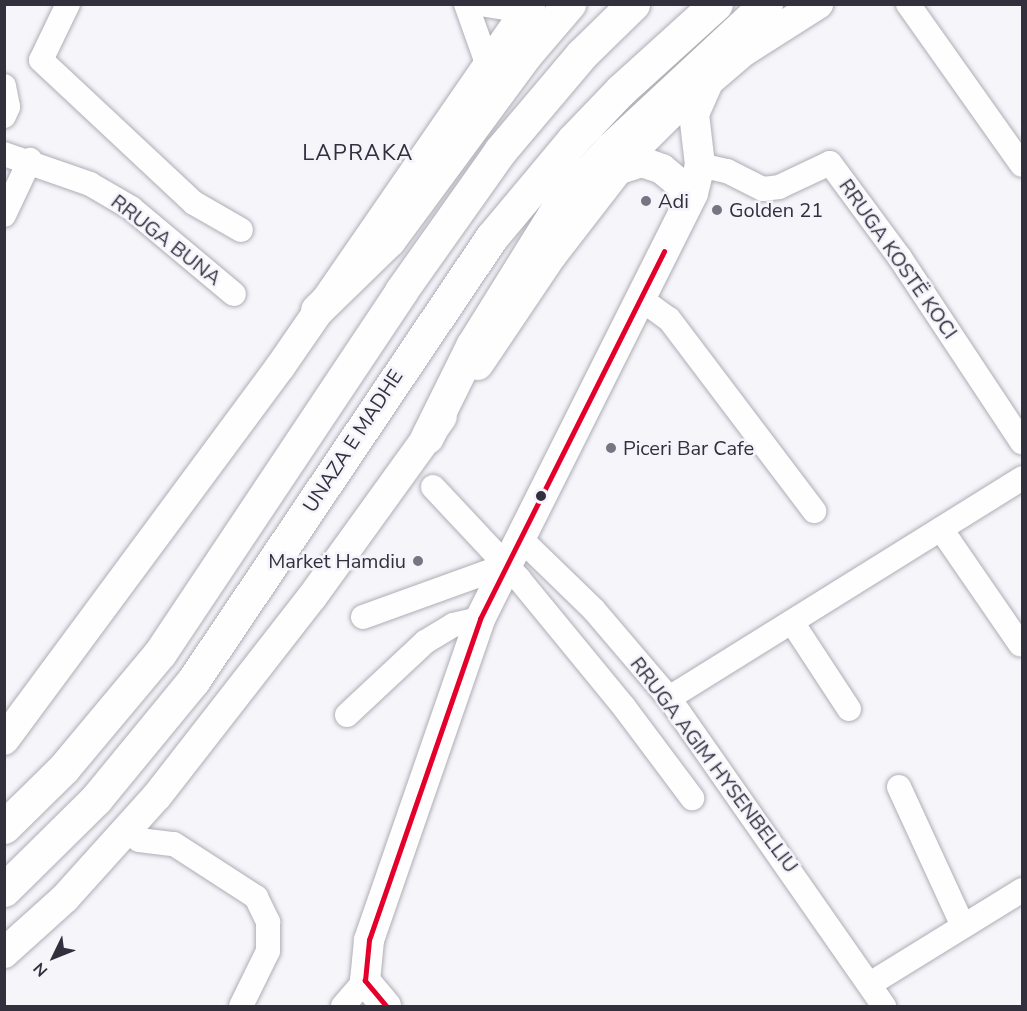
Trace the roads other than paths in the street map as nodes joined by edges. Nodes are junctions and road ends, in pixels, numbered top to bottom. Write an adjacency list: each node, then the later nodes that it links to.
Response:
1 (466, 4): 13 (street)
2 (480, 4): 12 (street)
3 (569, 4): 29 (highway)
4 (607, 4): 17 (highway)
5 (633, 4): 17 (highway)
6 (716, 4): 16 (highway, UNAZA E MADHE)
7 (747, 4): 16 (highway)
8 (766, 4): 30 (highway)
9 (818, 4): 14 (main road)
10 (908, 4): 22 (street)
11 (63, 6): 26 (street)
12 (527, 8): 13 (main road)
13 (487, 63): 29 (main road)
14 (713, 76): 21 (main road); 23 (main road)
15 (4, 86): 18 (street)
16 (621, 90): 50 (highway, UNAZA E MADHE)
17 (542, 100): 48 (highway)
18 (4, 116)
19 (4, 154): 20 (street, RRUGA BUNA)
20 (30, 160): 25 (street); 27 (street, RRUGA BUNA)
21 (700, 165): 24 (main road); 31 (street, RRUGA KOSTË KOCI)
22 (1023, 165)
23 (617, 170): 24 (main road); 30 (main road)
24 (690, 199): 28 (main road)
25 (4, 215)
26 (242, 230)
27 (234, 294)
28 (641, 299): 34 (street); 36 (main road)
29 (317, 310): 45 (main road)
30 (427, 437): 53 (main road)
31 (1023, 442)
32 (1023, 478): 35 (street)
33 (433, 487): 37 (street)
34 (814, 511)
35 (941, 529): 40 (street); 41 (street)
36 (522, 540): 37 (main road); 42 (street, RRUGA AGIM HYSENBELLIU)
37 (507, 565): 38 (street); 39 (main road); 47 (street)
38 (363, 617)
39 (480, 619): 44 (street); 54 (main road)
40 (792, 622): 42 (street); 43 (street)
41 (1020, 644)
42 (669, 698): 55 (street, RRUGA AGIM HYSENBELLIU)
43 (849, 709)
44 (347, 715)
45 (10, 726)
46 (899, 787): 52 (street)
47 (692, 798)
48 (4, 827)
49 (139, 840): 56 (street)
50 (4, 890)
51 (1023, 890): 52 (street)
52 (963, 926): 55 (street)
53 (4, 953)
54 (365, 981): 57 (street); 58 (main road)
55 (870, 984): 59 (street, RRUGA AGIM HYSENBELLIU)
56 (241, 1006)
57 (343, 1006)
58 (386, 1006)
59 (884, 1006)

